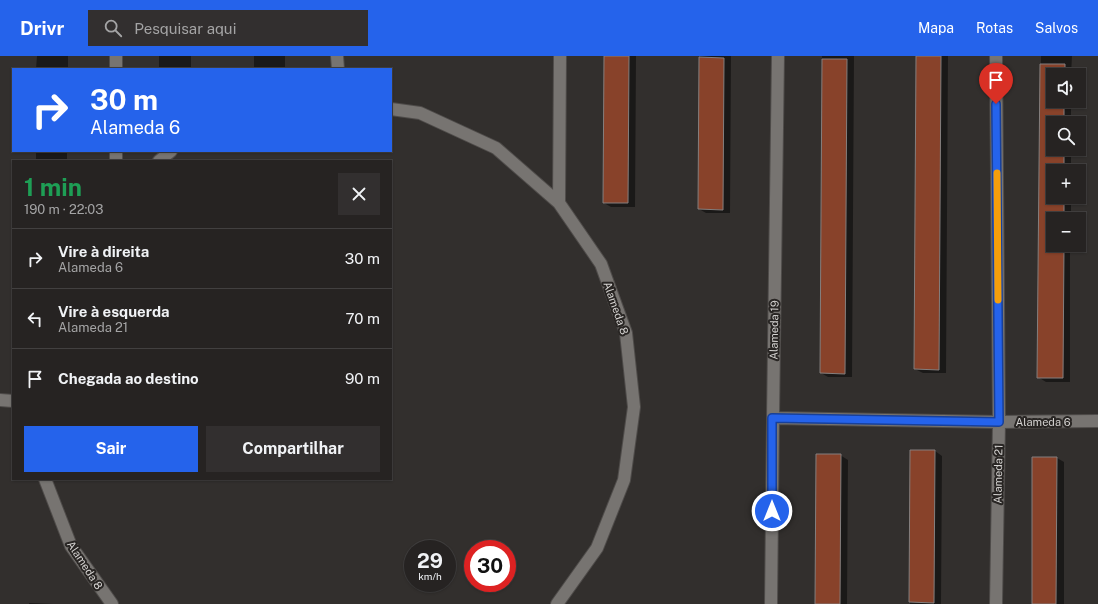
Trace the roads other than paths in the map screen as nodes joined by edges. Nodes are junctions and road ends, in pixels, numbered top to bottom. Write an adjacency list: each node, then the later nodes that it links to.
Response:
1 (116, 56): 6 (street)
2 (338, 56): 7 (street)
3 (560, 56): 11 (street)
4 (778, 56): 14 (street, Alameda 19)
5 (996, 56): 16 (street, Alameda 21)
6 (116, 68)
7 (338, 68)
8 (392, 109): 11 (street, Alameda 8)
9 (170, 152): 10 (street)
10 (160, 160)
11 (559, 203): 19 (street, Alameda 8)
12 (0, 400): 13 (street)
13 (12, 401)
14 (772, 418): 16 (street, Alameda 6); 20 (street, Alameda 19)
15 (1098, 421): 16 (street, Alameda 6)
16 (999, 422): 21 (street, Alameda 21)
17 (45, 480): 18 (street, Alameda 8)
18 (112, 604)
19 (557, 604)
20 (771, 604)
21 (996, 604)

